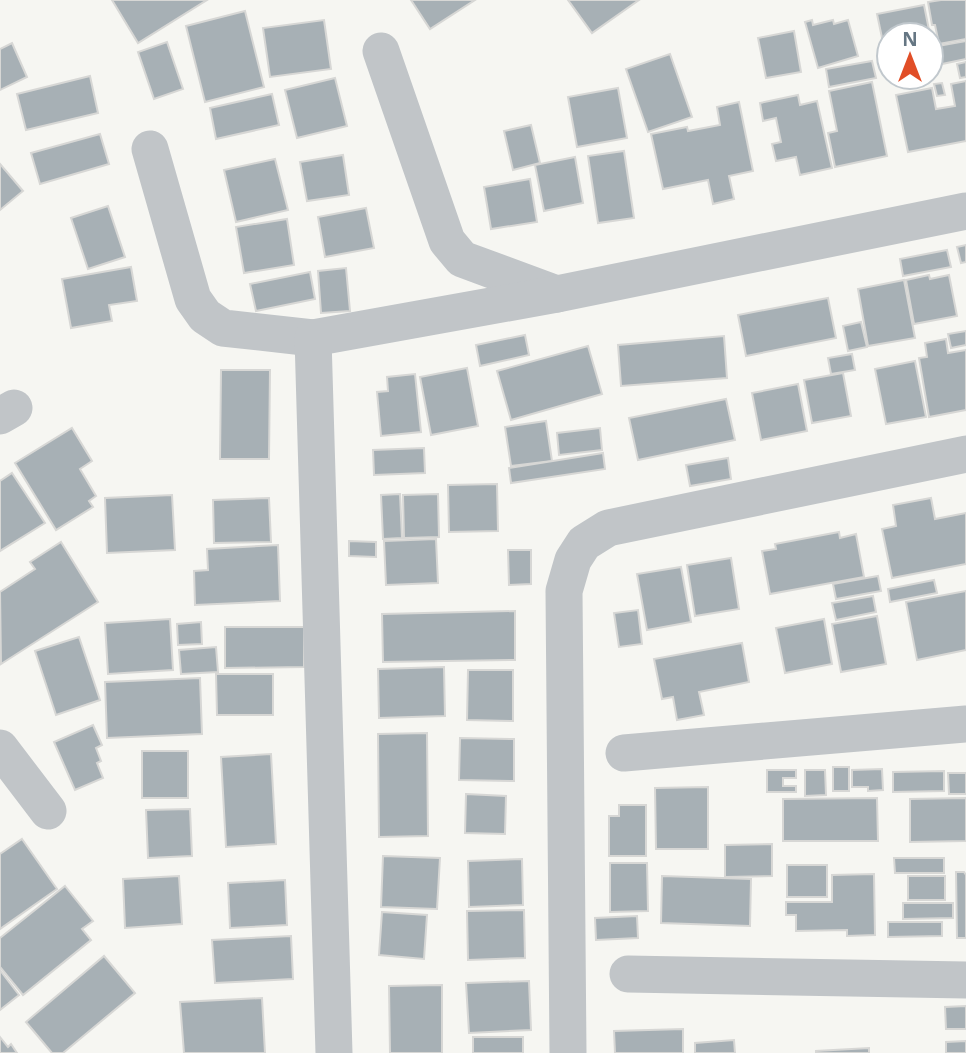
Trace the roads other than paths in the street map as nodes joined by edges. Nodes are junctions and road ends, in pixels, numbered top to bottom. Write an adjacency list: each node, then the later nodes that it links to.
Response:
1 (382, 51): 4 (street)
2 (150, 149): 5 (street)
3 (966, 211): 4 (street)
4 (556, 294): 5 (street)
5 (313, 338): 13 (street)
6 (966, 454): 14 (street)
7 (966, 724): 9 (street)
8 (0, 748): 10 (street)
9 (624, 753)
10 (48, 811)
11 (628, 974): 12 (street)
12 (966, 980)
13 (334, 1053)
14 (568, 1053)

